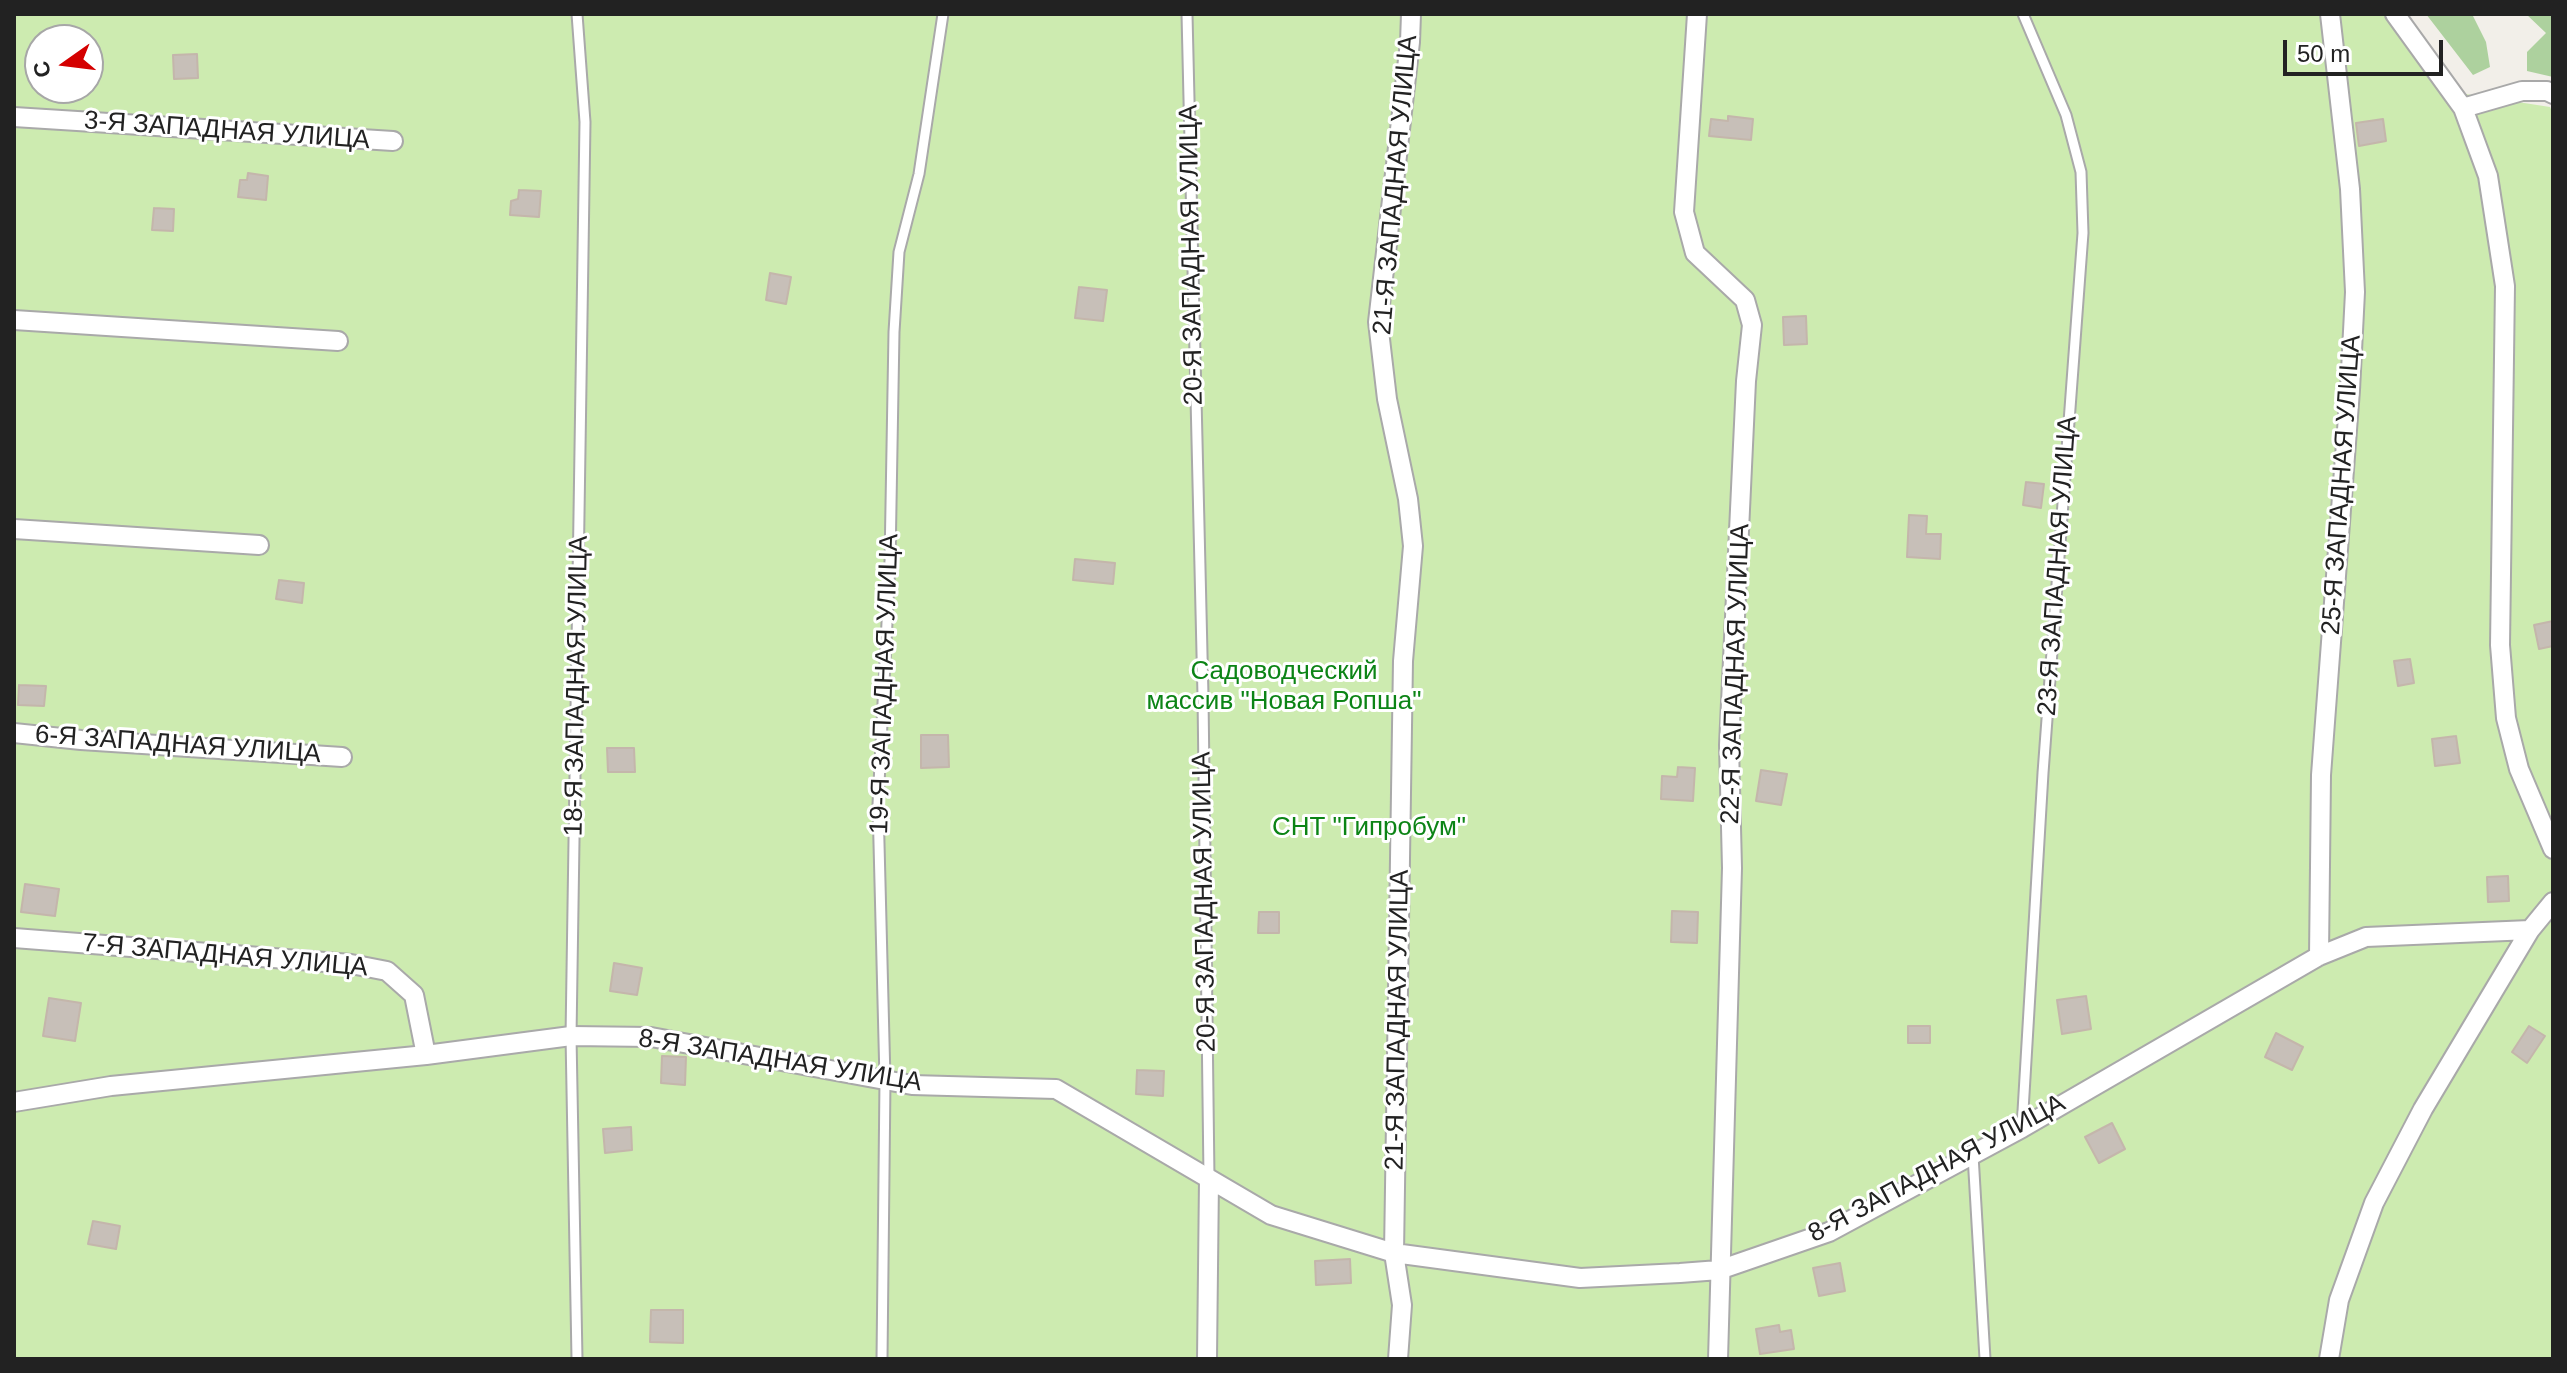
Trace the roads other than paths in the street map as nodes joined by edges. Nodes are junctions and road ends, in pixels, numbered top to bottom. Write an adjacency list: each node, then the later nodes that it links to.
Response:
1 (577, 14): 24 (lane, 18-Я ЗАПАДНАЯ УЛИЦА)
2 (943, 14): 26 (lane, 19-Я ЗАПАДНАЯ УЛИЦА)
3 (1187, 14): 30 (lane, 20-Я ЗАПАДНАЯ УЛИЦА)
4 (1411, 14): 31 (street, 21-Я ЗАПАДНАЯ УЛИЦА)
5 (1697, 14): 32 (street, 22-Я ЗАПАДНАЯ УЛИЦА)
6 (2023, 14): 28 (lane, 23-Я ЗАПАДНАЯ УЛИЦА)
7 (2330, 14): 23 (street, 25-Я ЗАПАДНАЯ УЛИЦА)
8 (2395, 14): 10 (street)
9 (2553, 94): 10 (street)
10 (2463, 108): 19 (street)
11 (14, 117): 12 (street, 3-Я ЗАПАДНАЯ УЛИЦА)
12 (393, 141)
13 (14, 320): 14 (street)
14 (338, 341)
15 (14, 529): 16 (street)
16 (259, 545)
17 (14, 733): 18 (street, 6-Я ЗАПАДНАЯ УЛИЦА)
18 (342, 757)
19 (2553, 849)
20 (2553, 902): 21 (street)
21 (2530, 930): 23 (street, 8-Я ЗАПАДНАЯ УЛИЦА); 39 (street)
22 (14, 938): 25 (street, 7-Я ЗАПАДНАЯ УЛИЦА)
23 (2319, 956): 28 (street, 8-Я ЗАПАДНАЯ УЛИЦА)
24 (571, 1036): 25 (street, 8-Я ЗАПАДНАЯ УЛИЦА); 26 (street, 8-Я ЗАПАДНАЯ УЛИЦА); 33 (lane, 18-Я ЗАПАДНАЯ УЛИЦА)
25 (426, 1055): 27 (street, 8-Я ЗАПАДНАЯ УЛИЦА)
26 (885, 1080): 30 (street, 8-Я ЗАПАДНАЯ УЛИЦА); 34 (lane, 19-Я ЗАПАДНАЯ УЛИЦА)
27 (14, 1102)
28 (2022, 1128): 29 (street, 8-Я ЗАПАДНАЯ УЛИЦА)
29 (1973, 1154): 32 (street, 8-Я ЗАПАДНАЯ УЛИЦА); 38 (lane)
30 (1209, 1179): 31 (street, 8-Я ЗАПАДНАЯ УЛИЦА); 35 (street, 20-Я ЗАПАДНАЯ УЛИЦА)
31 (1394, 1253): 32 (street, 8-Я ЗАПАДНАЯ УЛИЦА); 36 (street, 21-Я ЗАПАДНАЯ УЛИЦА)
32 (1719, 1270): 37 (street, 22-Я ЗАПАДНАЯ УЛИЦА)
33 (577, 1359)
34 (882, 1359)
35 (1207, 1359)
36 (1398, 1359)
37 (1718, 1359)
38 (1985, 1359)
39 (2329, 1359)

